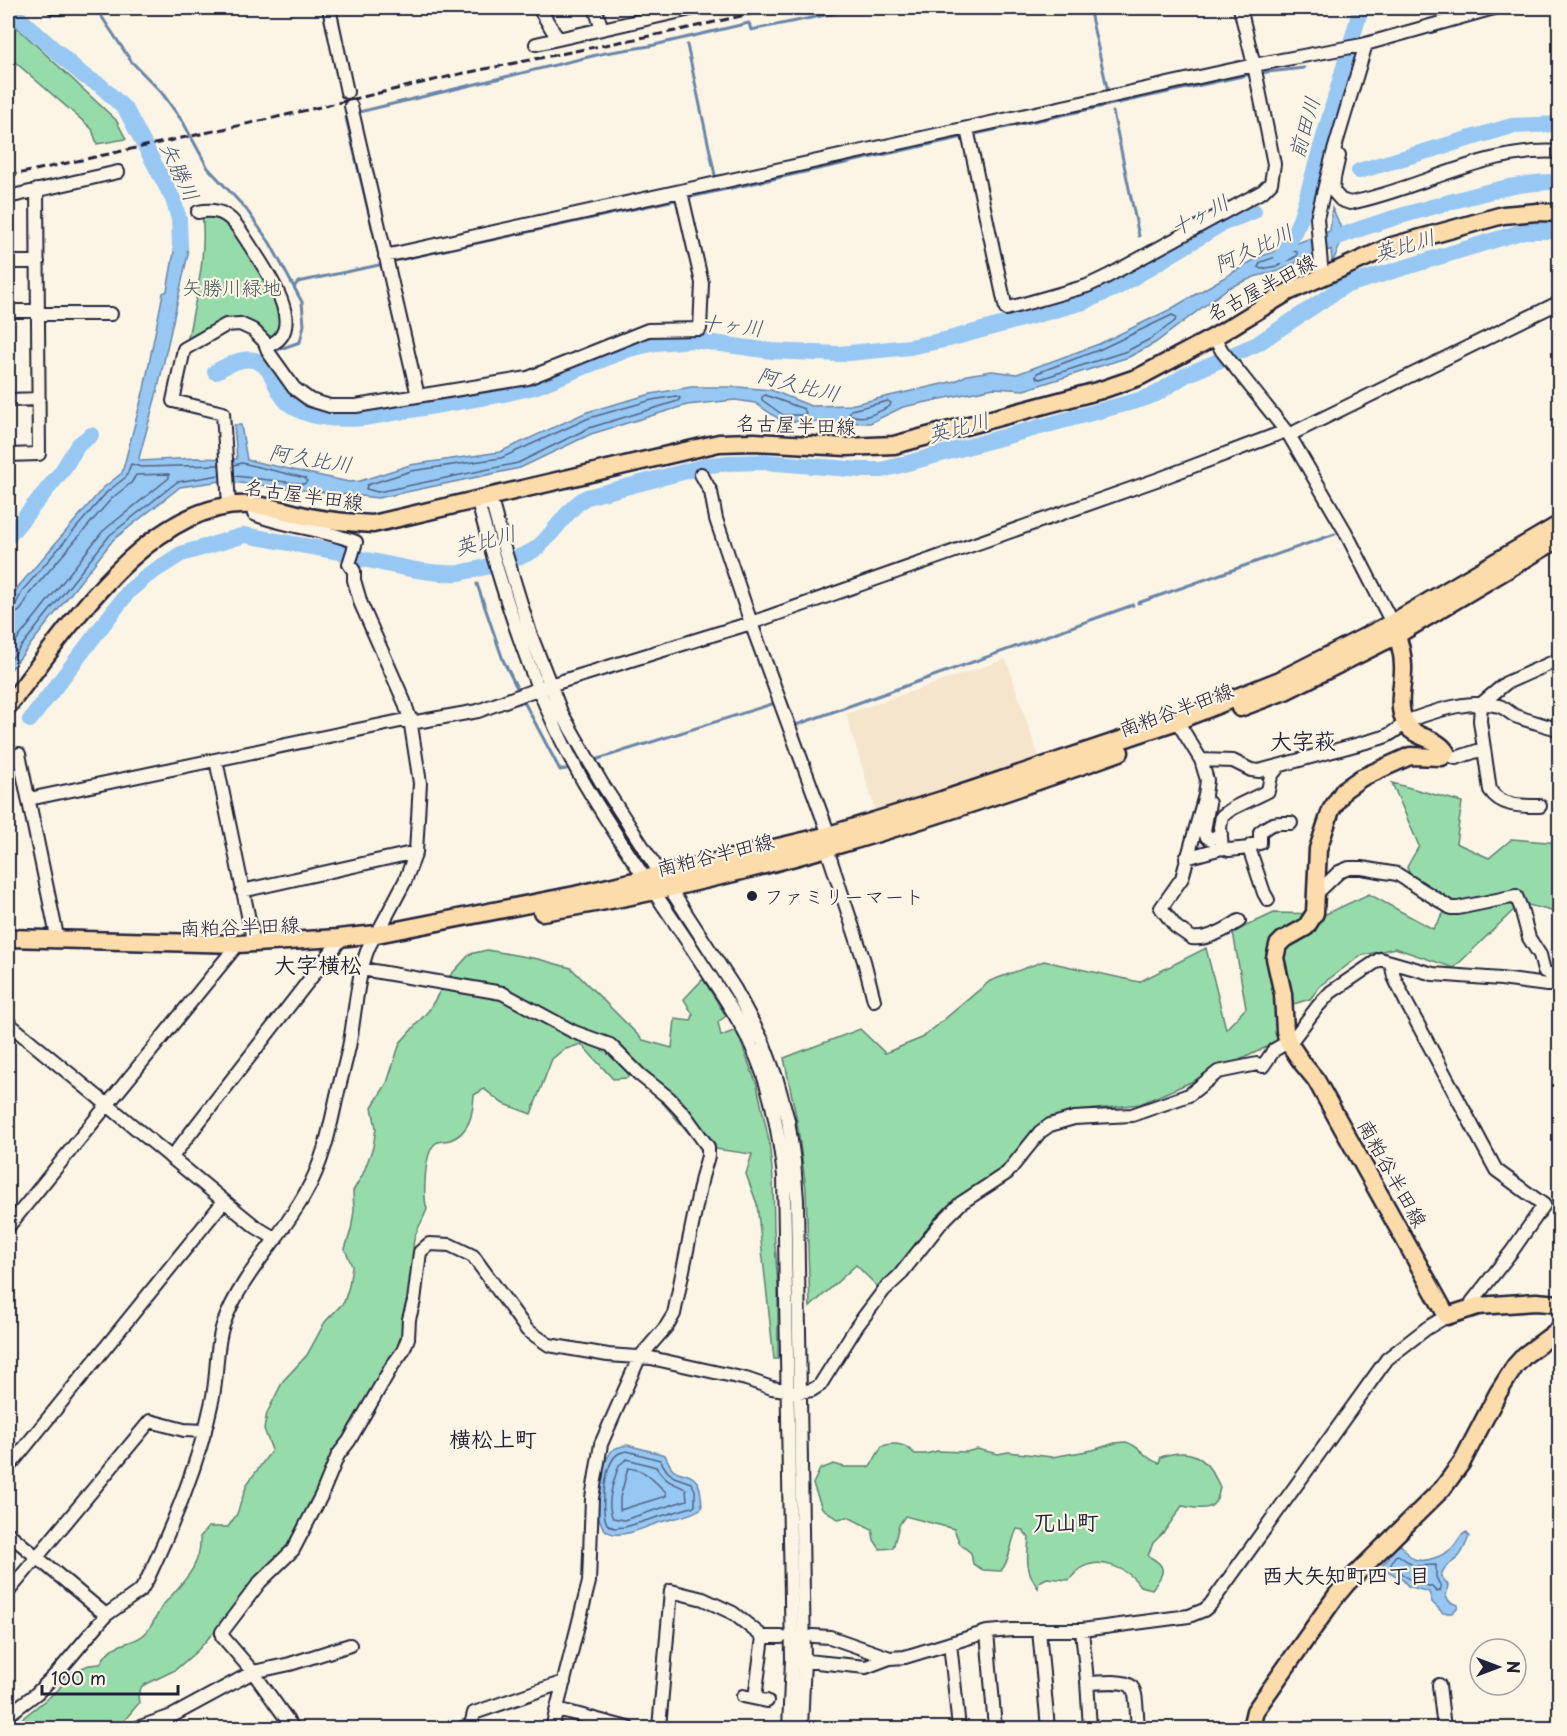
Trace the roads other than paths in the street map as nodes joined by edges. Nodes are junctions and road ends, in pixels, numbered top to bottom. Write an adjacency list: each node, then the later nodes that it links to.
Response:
1 (54, 8): 2 (street)
2 (60, 8)
3 (329, 8): 15 (street)
4 (539, 8): 11 (street)
5 (595, 8): 10 (street)
6 (695, 8): 9 (street)
7 (1240, 8): 14 (street)
8 (1494, 8): 13 (street)
9 (652, 13): 10 (street)
10 (602, 29): 11 (street)
11 (558, 39): 12 (street)
12 (536, 44)
13 (1364, 45): 14 (street); 19 (street)
14 (1254, 65): 17 (street); 17 (street)
15 (347, 92)
16 (351, 106): 26 (street)
17 (967, 129): 22 (street)
18 (1560, 152): 19 (street)
19 (1333, 154): 29 (street)
20 (118, 172): 21 (street)
21 (37, 190): 23 (street); 28 (street)
22 (681, 192): 26 (street); 36 (street)
23 (8, 197)
24 (198, 212): 34 (street)
25 (1560, 213): 29 (main road, 名古屋半田線)
26 (385, 256): 36 (street)
27 (8, 262): 28 (street)
28 (38, 262): 32 (street)
29 (1321, 269): 35 (main road, 名古屋半田線)
30 (1560, 302): 39 (street)
31 (8, 311): 32 (street)
32 (38, 312): 33 (street); 37 (street)
33 (111, 314)
34 (267, 346): 36 (street); 42 (street)
35 (1222, 349): 39 (street); 43 (main road, 名古屋半田線)
36 (418, 396)
37 (39, 399): 38 (street); 40 (street)
38 (8, 400)
39 (1287, 433): 47 (street); 48 (street)
40 (8, 454)
41 (701, 474): 47 (street)
42 (228, 498): 44 (main road, 名古屋半田線); 52 (main road, 名古屋半田線)
43 (484, 498): 44 (main road, 名古屋半田線); 50 (street)
44 (252, 504): 53 (street)
45 (1560, 524): 48 (main road, 南粕谷半田線)
46 (1560, 538): 48 (main road, 南粕谷半田線)
47 (751, 623): 50 (street); 67 (street)
48 (1395, 629): 54 (main road); 55 (main road, 南粕谷半田線)
49 (1560, 659): 51 (street)
50 (539, 689): 53 (street); 72 (street)
51 (1481, 704): 54 (street); 56 (street); 57 (street)
52 (8, 706)
53 (410, 719): 60 (street); 70 (street)
54 (1405, 722): 58 (main road); 62 (street)
55 (1180, 725): 61 (street); 67 (main road, 南粕谷半田線)
56 (1560, 730)
57 (1484, 749): 58 (street); 64 (street)
58 (1445, 753): 74 (main road, 南粕谷半田線)
59 (19, 754): 63 (street)
60 (216, 760): 63 (street); 73 (street)
61 (1207, 760): 62 (street); 66 (street); 71 (street)
62 (1279, 766): 66 (street)
63 (29, 799): 79 (street)
64 (1540, 806)
65 (1291, 823): 69 (street)
66 (1221, 834): 68 (street)
67 (828, 842): 72 (main road, 南粕谷半田線); 87 (street)
68 (1222, 848): 69 (street); 71 (street)
69 (1249, 848): 75 (street)
70 (416, 852): 73 (street); 77 (street)
71 (1186, 858): 76 (street)
72 (657, 883): 77 (main road, 南粕谷半田線); 100 (street)
73 (242, 891): 82 (street)
74 (1316, 894): 85 (street); 89 (main road, 南粕谷半田線)
75 (1268, 900)
76 (1239, 921)
77 (374, 937): 80 (main road, 南粕谷半田線); 82 (main road, 南粕谷半田線); 84 (street)
78 (8, 938): 79 (main road, 南粕谷半田線)
79 (58, 941): 82 (main road, 南粕谷半田線)
80 (338, 943): 82 (main road, 南粕谷半田線); 91 (street)
81 (8, 946): 82 (main road, 南粕谷半田線)
82 (242, 946): 90 (street)
83 (1391, 963): 86 (street); 89 (street); 96 (street)
84 (362, 969): 94 (street); 99 (street)
85 (1560, 979)
86 (1560, 985)
87 (874, 1000)
88 (8, 1023): 90 (street)
89 (1288, 1042): 97 (main road, 南粕谷半田線); 100 (street)
90 (107, 1105): 91 (street); 93 (street)
91 (171, 1158): 92 (street)
92 (224, 1201): 94 (street); 102 (street)
93 (8, 1227)
94 (276, 1239): 101 (street)
95 (1560, 1304): 96 (main road)
96 (1472, 1307): 97 (main road)
97 (1447, 1316): 108 (street)
98 (1560, 1329): 137 (main road)
99 (639, 1358): 100 (street); 117 (street); 119 (street)
100 (793, 1391): 116 (street)
101 (205, 1431): 104 (street); 106 (street)
102 (8, 1468)
103 (8, 1533): 104 (street)
104 (37, 1556): 105 (street); 106 (street)
105 (8, 1592)
106 (106, 1615): 123 (street)
107 (1039, 1630): 108 (street); 109 (street); 134 (street)
108 (1082, 1630): 118 (street)
109 (987, 1632): 113 (street); 133 (street)
110 (813, 1636): 115 (street)
111 (763, 1637): 112 (street); 121 (street); 129 (street)
112 (782, 1637)
113 (950, 1643): 115 (street); 132 (street)
114 (350, 1644): 117 (street)
115 (890, 1658): 116 (street)
116 (798, 1660): 130 (street); 131 (street)
117 (253, 1672): 124 (street); 125 (street)
118 (1087, 1681): 135 (street); 136 (street)
119 (564, 1682): 122 (street); 126 (street)
120 (1438, 1685): 138 (street)
121 (755, 1698)
122 (557, 1709): 127 (street); 128 (street)
123 (8, 1715)
124 (137, 1728)
125 (293, 1728)
126 (462, 1728)
127 (552, 1728)
128 (628, 1728)
129 (659, 1728)
130 (789, 1728)
131 (801, 1728)
132 (959, 1728)
133 (995, 1728)
134 (1048, 1728)
135 (1090, 1728)
136 (1138, 1728)
137 (1251, 1728)
138 (1444, 1728)

